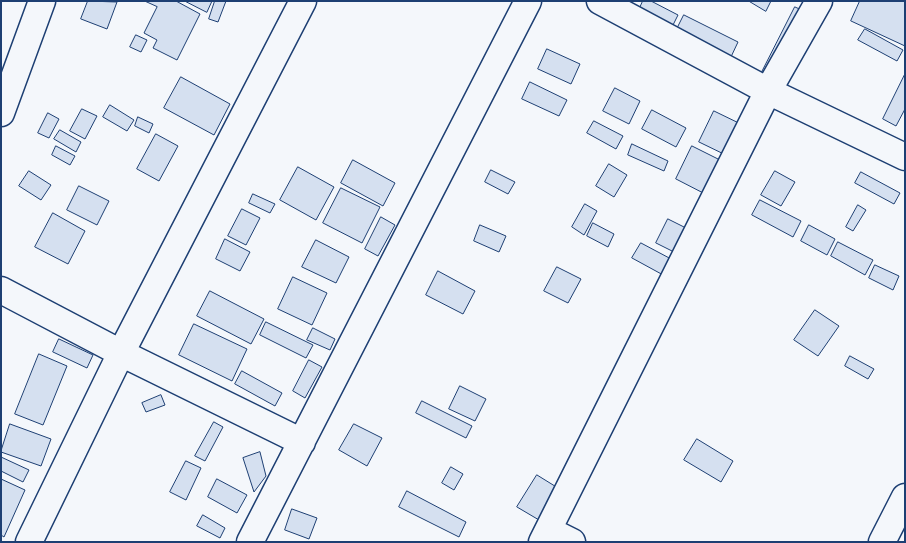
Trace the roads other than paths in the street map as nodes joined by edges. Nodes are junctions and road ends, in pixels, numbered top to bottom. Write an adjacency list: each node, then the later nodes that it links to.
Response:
1 (42, 1): 7 (street)
2 (304, 1): 10 (street)
3 (528, 1): 11 (street)
4 (600, 1): 6 (street)
5 (819, 1): 6 (street)
6 (768, 91): 8 (street); 13 (street)
7 (1, 112)
8 (905, 157)
9 (1, 290): 10 (street)
10 (121, 353): 11 (street); 14 (street)
11 (302, 442): 15 (street)
12 (905, 497): 17 (street)
13 (545, 536): 16 (street)
14 (29, 542)
15 (250, 542)
16 (572, 542)
17 (882, 542)

